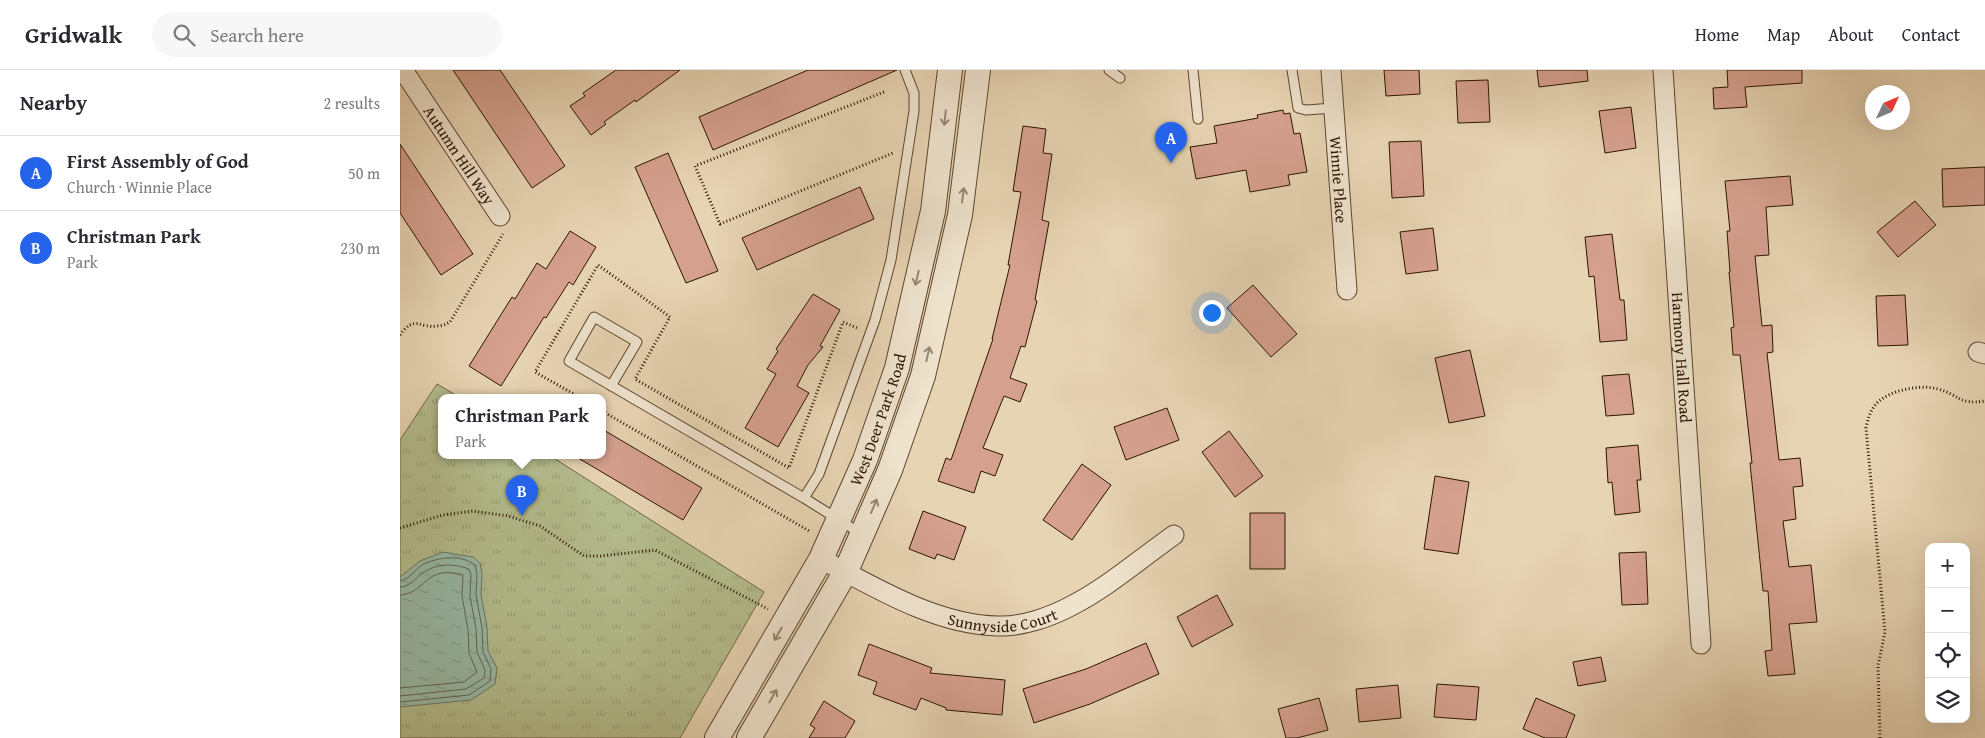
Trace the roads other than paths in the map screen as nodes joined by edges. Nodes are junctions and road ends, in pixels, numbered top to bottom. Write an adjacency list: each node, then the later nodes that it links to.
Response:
1 (403, 70): 13 (street, Autumn Hill Way)
2 (905, 70): 16 (lane)
3 (950, 70): 17 (street, West Deer Park Road, one-way to 17)
4 (978, 70): 18 (street, West Deer Park Road, one-way to 4)
5 (1109, 70): 10 (lane)
6 (1193, 70): 12 (lane)
7 (1292, 70): 11 (lane)
8 (1331, 70): 11 (street, Winnie Place)
9 (1663, 70): 22 (street, Harmony Hall Road)
10 (1120, 78)
11 (1334, 108): 14 (street, Winnie Place)
12 (1198, 119)
13 (500, 216)
14 (1347, 290)
15 (611, 386): 15 (lane); 16 (lane)
16 (804, 498): 17 (lane)
17 (833, 516): 18 (lane); 20 (street, West Deer Park Road)
18 (862, 534): 21 (street, West Deer Park Road)
19 (1174, 535): 21 (street, Sunnyside Court)
20 (822, 559): 21 (street, Sunnyside Court); 23 (street, West Deer Park Road, one-way to 23)
21 (846, 571): 24 (street, West Deer Park Road, one-way to 21)
22 (1700, 644)
23 (717, 738)
24 (749, 738)

